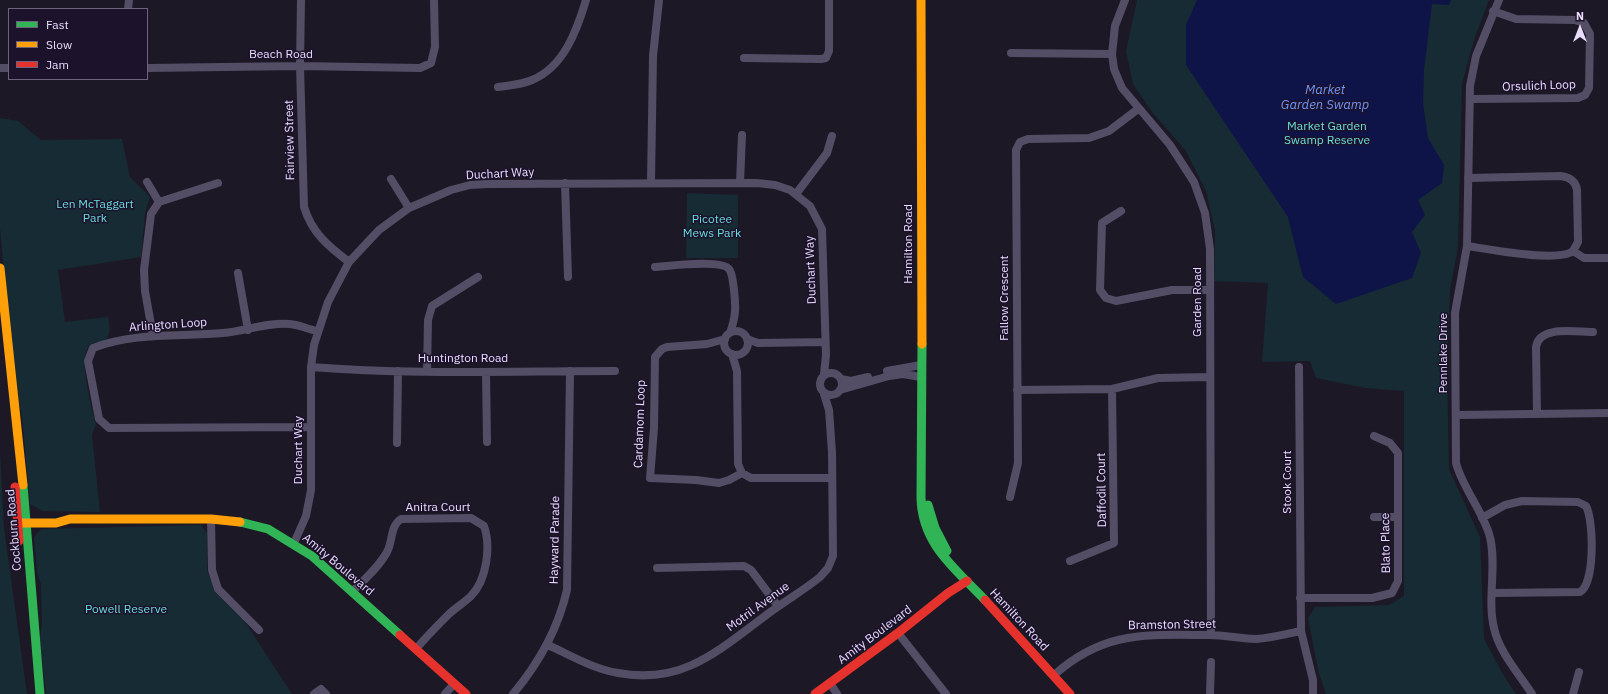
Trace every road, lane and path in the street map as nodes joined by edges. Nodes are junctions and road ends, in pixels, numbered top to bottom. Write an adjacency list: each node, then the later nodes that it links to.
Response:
1 (301, 0): 13 (street, Fairview Street)
2 (434, 0): 13 (street, Beach Road)
3 (586, 0): 15 (street)
4 (659, 0): 23 (street)
5 (828, 0): 12 (street)
6 (921, 0): 55 (main road, Hamilton Road)
7 (1125, 0): 11 (street, Garden Road)
8 (1499, 0): 9 (street, Pennlake Drive)
9 (1493, 11): 16 (street, Pennlake Drive); 16 (street, Orsulich Loop)
10 (1011, 53): 11 (street)
11 (1112, 54): 17 (street, Garden Road)
12 (744, 58)
13 (300, 66): 14 (street, Beach Road); 34 (street, Fairview Street)
14 (148, 68)
15 (498, 87)
16 (1470, 99): 20 (street, Pennlake Drive)
17 (1138, 109): 40 (street, Garden Road); 70 (street, Fallow Crescent)
18 (742, 135): 26 (street)
19 (832, 136): 27 (street)
20 (1468, 178): 31 (street, Pennlake Drive); 32 (street)
21 (391, 179): 29 (street)
22 (147, 182): 28 (street)
23 (651, 182): 25 (street, Duchart Way); 26 (street, Duchart Way)
24 (218, 183): 28 (street)
25 (565, 183): 29 (street, Duchart Way); 39 (street)
26 (740, 183): 27 (street, Duchart Way)
27 (796, 194): 49 (street, Duchart Way)
28 (159, 202): 46 (street)
29 (409, 208): 34 (street, Duchart Way)
30 (1121, 211): 40 (street)
31 (1466, 246): 32 (street); 75 (street, Pennlake Drive)
32 (1573, 252): 33 (street)
33 (1608, 258)
34 (349, 262): 44 (street, Duchart Way)
35 (655, 267): 42 (street)
36 (0, 268): 87 (main road, Cockburn Road)
37 (238, 274): 43 (street)
38 (478, 277): 59 (street)
39 (568, 277)
40 (1210, 290): 67 (street, Garden Road)
41 (0, 314): 87 (main road, Cockburn Road)
42 (736, 318): 47 (street); 48 (street)
43 (248, 330): 44 (street, Arlington Loop); 46 (street, Arlington Loop)
44 (317, 331): 56 (street, Duchart Way)
45 (1593, 332): 76 (street)
46 (153, 336): 77 (street, Arlington Loop)
47 (728, 336): 48 (street); 51 (street, Cardamom Loop); 52 (street)
48 (745, 336): 50 (street); 53 (street)
49 (825, 342): 50 (street); 54 (street, Duchart Way)
50 (758, 343): 53 (street)
51 (707, 344): 52 (street, Cardamom Loop); 81 (street, Cardamom Loop)
52 (729, 351): 53 (street); 62 (street)
53 (745, 351): 62 (street)
54 (826, 354): 64 (street, Duchart Way); 65 (street, Duchart Way)
55 (921, 365): 66 (main road, Hamilton Road); 68 (street)
56 (311, 367): 58 (street, Huntington Road); 77 (street, Duchart Way)
57 (1299, 367): 95 (street, Stook Court)
58 (398, 371): 59 (street, Huntington Road); 80 (street)
59 (427, 371): 63 (street, Huntington Road)
60 (570, 371): 61 (street, Huntington Road); 63 (street, Huntington Road); 101 (street, Hayward Parade)
61 (615, 371)
62 (737, 371): 81 (street)
63 (486, 372): 79 (street)
64 (834, 373): 65 (street); 68 (street)
65 (824, 374): 72 (street)
66 (921, 377): 71 (street); 92 (main road, Hamilton Road)
67 (1209, 377): 69 (street); 100 (street, Garden Road)
68 (841, 379): 71 (street)
69 (1112, 389): 70 (street); 90 (street, Daffodil Court)
70 (1017, 390): 83 (street, Fallow Crescent)
71 (838, 392): 72 (street); 73 (street, Motril Avenue)
72 (824, 394): 73 (street, Motril Avenue)
73 (829, 410): 82 (street, Motril Avenue)
74 (1608, 413): 76 (street)
75 (1457, 414): 76 (street); 86 (street, Pennlake Drive)
76 (1537, 414)
77 (311, 427): 89 (street, Duchart Way)
78 (1374, 436): 85 (street, Blato Place)
79 (487, 442)
80 (397, 443)
81 (742, 473): 82 (street)
82 (832, 478): 96 (street, Motril Avenue)
83 (1010, 497)
84 (1374, 517): 85 (street)
85 (1397, 517): 95 (street, Blato Place)
86 (1482, 518): 94 (street, Pennlake Drive); 94 (street)
87 (22, 519): 88 (main road, Amity Boulevard); 108 (main road, Cockburn Road); 109 (main road, Cockburn Road)
88 (211, 519): 89 (main road, Amity Boulevard); 97 (street)
89 (294, 543): 93 (main road, Amity Boulevard)
90 (1070, 561)
91 (657, 568): 96 (street)
92 (964, 579): 99 (main road, Amity Boulevard); 105 (main road, Hamilton Road)
93 (352, 592): 102 (main road, Amity Boulevard); 102 (street, Anitra Court)
94 (1493, 593): 121 (street, Pennlake Drive)
95 (1300, 598): 98 (street, Stook Court)
96 (778, 606): 101 (street, Motril Avenue)
97 (259, 630)
98 (1301, 632): 100 (street, Bramston Street); 120 (street, Stook Court)
99 (898, 633): 106 (main road, Amity Boulevard); 117 (street)
100 (1211, 635): 105 (street, Bramston Street)
101 (548, 645): 114 (street, Hayward Parade)
102 (416, 649): 107 (main road, Amity Boulevard)
103 (1211, 662): 119 (street)
104 (1579, 672): 122 (street)
105 (1054, 675): 118 (main road, Hamilton Road)
106 (830, 683): 115 (main road, Amity Boulevard); 116 (street)
107 (454, 684): 112 (street); 113 (main road, Amity Boulevard)
108 (33, 694)
109 (40, 694)
110 (314, 694): 111 (street)
111 (326, 694)
112 (445, 694)
113 (466, 694)
114 (513, 694)
115 (815, 694)
116 (837, 694)
117 (946, 694)
118 (1070, 694)
119 (1210, 694)
120 (1313, 694)
121 (1532, 694)
122 (1573, 694)

